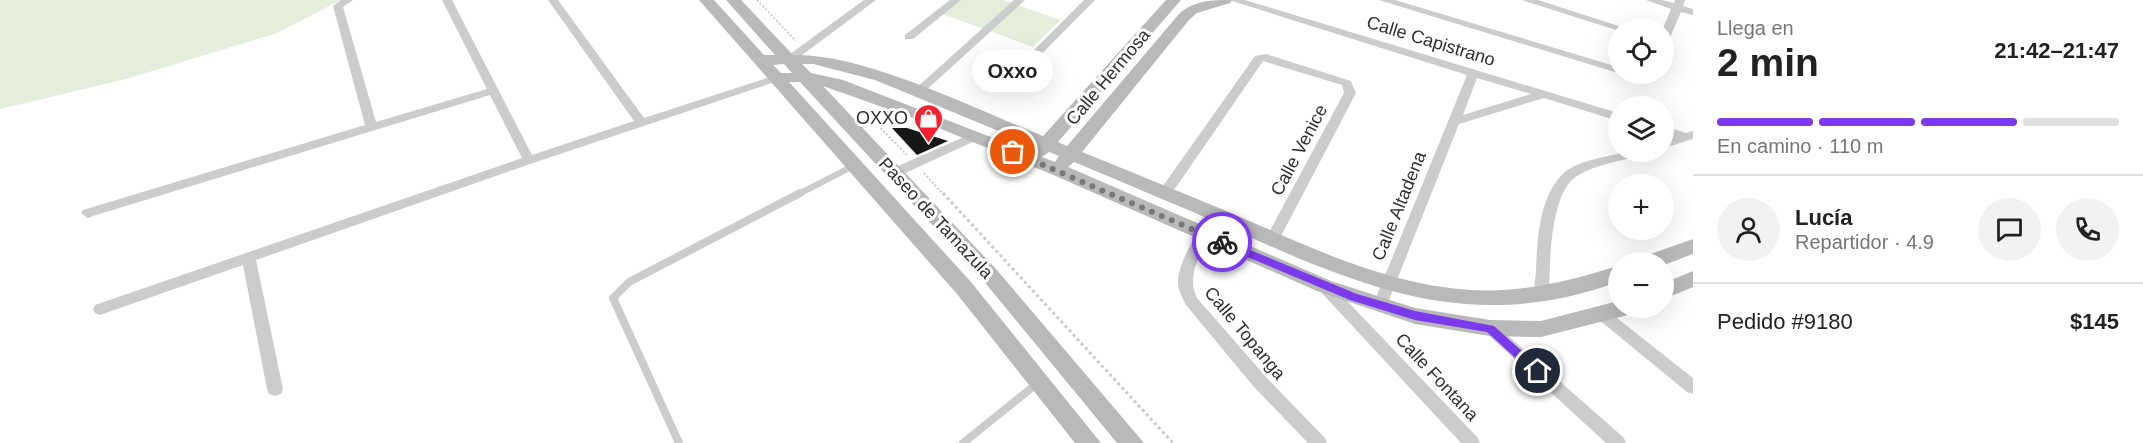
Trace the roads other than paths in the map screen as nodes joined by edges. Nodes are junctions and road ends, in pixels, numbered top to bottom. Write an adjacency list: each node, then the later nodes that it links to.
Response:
1 (348, 0): 34 (street)
2 (447, 0): 28 (street)
3 (553, 0): 33 (street)
4 (706, 0): 22 (street, Paseo de Tamazula)
5 (733, 0): 21 (street, Paseo de Tamazula)
6 (871, 0): 21 (street)
7 (956, 0): 20 (street)
8 (1020, 0): 29 (street)
9 (1090, 0): 26 (street)
10 (1174, 0): 39 (street, Calle Hermosa)
11 (1225, 0): 40 (street, Calle Hermosa)
12 (1234, 0): 24 (street, Calle Capistrano)
13 (1384, 0): 23 (street)
14 (1527, 0): 19 (street)
15 (1651, 0): 16 (street)
16 (1679, 4): 17 (street); 18 (street)
17 (1693, 12)
18 (1673, 18)
19 (1608, 24)
20 (909, 37)
21 (797, 55): 22 (street); 25 (street, Paseo de Tamazula); 29 (street)
22 (761, 60): 27 (street, Paseo de Tamazula)
23 (1608, 67)
24 (1474, 72): 30 (street, Calle Capistrano); 32 (street, Calle Altadena)
25 (805, 77): 27 (street); 36 (street); 46 (street, Paseo de Tamazula)
26 (1012, 77)
27 (777, 78): 33 (street); 44 (street, Paseo de Tamazula)
28 (492, 91): 34 (street); 41 (street)
29 (918, 92): 39 (street)
30 (1545, 94): 31 (street, Calle Capistrano); 32 (street)
31 (1608, 114)
32 (1453, 122): 56 (street, Calle Altadena)
33 (642, 123): 41 (street)
34 (371, 127): 48 (street)
35 (1674, 132): 37 (street)
36 (975, 136): 42 (street); 46 (street)
37 (1690, 136): 38 (street)
38 (1674, 141)
39 (1046, 144): 40 (street); 42 (street, Calle Hermosa)
40 (1070, 153): 45 (street, Calle Hermosa); 47 (street)
41 (529, 160): 53 (street)
42 (1033, 160): 45 (street)
43 (1608, 162): 59 (street)
44 (853, 166): 65 (street, Paseo de Tamazula); 68 (lane)
45 (1058, 170): 49 (street)
46 (894, 173): 71 (street, Paseo de Tamazula)
47 (1165, 193): 50 (street); 50 (street, Calle Venice)
48 (88, 213)
49 (1204, 235): 57 (street); 72 (street, Calle Topanga)
50 (1273, 238): 56 (street)
51 (1693, 246): 52 (street)
52 (1674, 253)
53 (248, 257): 61 (street); 67 (street)
54 (1608, 277): 59 (street)
55 (1692, 281): 58 (street)
56 (1387, 282): 59 (street); 60 (street, Calle Altadena)
57 (1324, 286): 60 (street); 73 (street, Calle Fontana)
58 (1674, 287)
59 (1542, 295)
60 (1380, 305): 64 (street)
61 (100, 309)
62 (1608, 313): 63 (street)
63 (1603, 315): 64 (street); 66 (street)
64 (1490, 328): 74 (street)
65 (1041, 381): 69 (lane); 70 (street, Paseo de Tamazula)
66 (1693, 387)
67 (275, 389)
68 (679, 443)
69 (963, 443)
70 (1089, 443)
71 (1131, 443)
72 (1319, 443)
73 (1472, 443)
74 (1618, 443)

